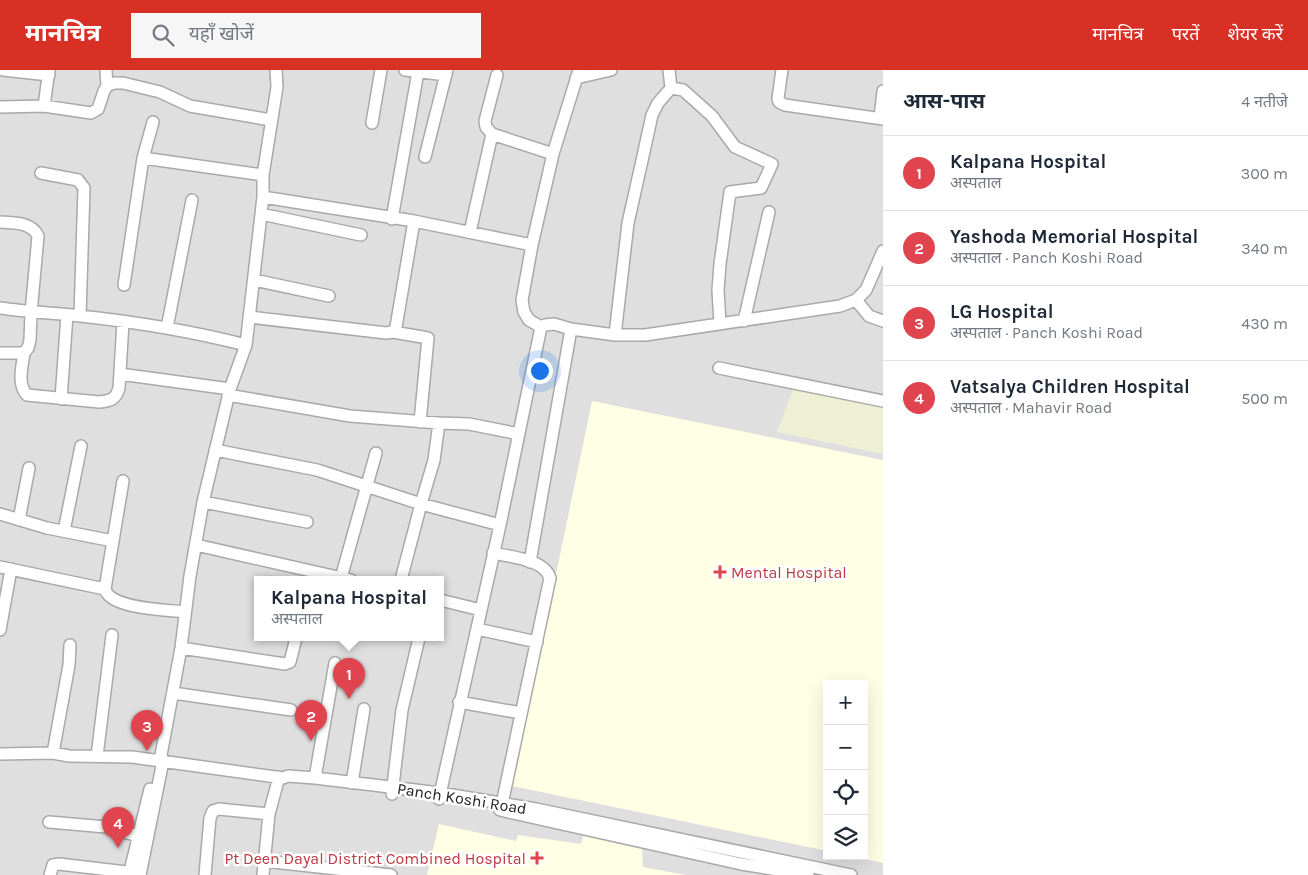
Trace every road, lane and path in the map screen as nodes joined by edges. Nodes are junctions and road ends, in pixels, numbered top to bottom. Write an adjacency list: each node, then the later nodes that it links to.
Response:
1 (3, 70): 9 (street)
2 (106, 70): 14 (street)
3 (276, 70): 20 (street)
4 (380, 70): 22 (street)
5 (405, 70): 10 (street)
6 (611, 70): 12 (street)
7 (669, 70): 15 (street)
8 (782, 70): 19 (street)
9 (49, 72): 17 (street)
10 (418, 72): 11 (street); 33 (street)
11 (447, 73): 25 (street)
12 (577, 74): 24 (street)
13 (497, 75): 23 (street)
14 (107, 86): 17 (street); 20 (street)
15 (671, 88): 52 (street); 57 (street)
16 (883, 91): 19 (street)
17 (44, 106): 18 (street)
18 (0, 108)
19 (882, 118)
20 (271, 120): 28 (street)
21 (153, 122): 26 (street)
22 (372, 123)
23 (492, 134): 24 (street); 36 (street)
24 (552, 154): 38 (street)
25 (425, 157)
26 (143, 158): 28 (street); 41 (street)
27 (41, 173): 47 (street)
28 (263, 175): 29 (street)
29 (263, 197): 32 (street); 33 (street)
30 (192, 200): 54 (street)
31 (769, 212): 49 (street)
32 (261, 214): 37 (street); 40 (street)
33 (392, 219): 34 (street)
34 (414, 221): 36 (street); 56 (street)
35 (0, 222): 45 (street)
36 (470, 232): 38 (street)
37 (361, 235)
38 (532, 245): 53 (street)
39 (883, 251): 43 (street)
40 (254, 280): 42 (street); 48 (street)
41 (124, 284)
42 (329, 296)
43 (856, 300): 49 (street); 50 (street)
44 (0, 308): 45 (street)
45 (31, 312): 46 (street); 60 (street)
46 (67, 315): 47 (street); 64 (street)
47 (80, 316): 51 (street)
48 (249, 317): 56 (street); 58 (street)
49 (744, 321): 52 (street)
50 (883, 321)
51 (123, 322): 54 (street); 62 (street)
52 (720, 324): 57 (street)
53 (540, 327): 55 (street); 68 (street)
54 (167, 328): 58 (street)
55 (571, 329): 57 (street); 85 (street)
56 (393, 332): 66 (street)
57 (615, 335)
58 (246, 345): 63 (street)
59 (0, 353): 60 (street)
60 (24, 353): 64 (street)
61 (719, 368): 65 (street)
62 (120, 374): 63 (street); 64 (street)
63 (229, 392): 66 (street); 70 (street)
64 (61, 399)
65 (883, 401)
66 (420, 422): 67 (street)
67 (439, 424): 68 (street); 76 (street)
68 (519, 434): 80 (street)
69 (81, 446): 81 (street)
70 (215, 450): 74 (street); 75 (street)
71 (376, 453): 74 (street)
72 (29, 468): 78 (street)
73 (123, 481): 82 (street)
74 (366, 487): 76 (street); 88 (street)
75 (203, 502): 79 (street); 83 (street)
76 (421, 504): 80 (street); 89 (street)
77 (0, 514): 78 (street)
78 (19, 520): 81 (street)
79 (308, 522)
80 (500, 525): 84 (street)
81 (64, 531): 82 (street)
82 (113, 541): 90 (street)
83 (196, 544): 87 (street); 93 (street)
84 (493, 553): 85 (street); 92 (street)
85 (530, 562): 99 (street)
86 (6, 568): 90 (street); 95 (street)
87 (310, 576)
88 (347, 576)
89 (402, 576)
90 (105, 589): 93 (street)
91 (444, 601): 92 (street)
92 (481, 610): 94 (street)
93 (185, 612): 101 (street)
94 (477, 629): 99 (street); 104 (street)
95 (0, 630)
96 (112, 635): 111 (street)
97 (295, 641): 101 (street)
98 (418, 641): 117 (street)
99 (537, 642): 107 (street)
100 (70, 645): 108 (street)
101 (181, 648): 103 (street)
102 (334, 663): 115 (street)
103 (173, 693): 106 (street); 112 (street)
104 (459, 702): 107 (street); 118 (street)
105 (364, 709): 116 (street)
106 (291, 710)
107 (521, 713): 119 (street)
108 (53, 753): 109 (street, Panch Koshi Road); 110 (street, Panch Koshi Road)
109 (0, 754)
110 (69, 756): 111 (street, Panch Koshi Road); 113 (street, Panch Koshi Road)
111 (97, 756): 112 (street, Panch Koshi Road)
112 (160, 759): 114 (street, Panch Koshi Road); 122 (street); 125 (street)
113 (0, 761)
114 (281, 778): 115 (street, Panch Koshi Road); 117 (street); 120 (street)
115 (315, 778): 116 (street, Panch Koshi Road)
116 (352, 784): 117 (street, Panch Koshi Road)
117 (393, 791): 118 (street, Panch Koshi Road)
118 (439, 796): 119 (street, Panch Koshi Road); 130 (street)
119 (502, 804): 131 (street, Panch Koshi Road)
120 (269, 814): 123 (street); 127 (street)
121 (49, 822): 122 (street)
122 (138, 836): 125 (street)
123 (264, 862): 124 (street); 128 (street)
124 (333, 872): 129 (street)
125 (135, 874): 126 (street)
126 (50, 875)
127 (206, 875)
128 (263, 875)
129 (392, 875)
130 (808, 875)
131 (852, 875)

